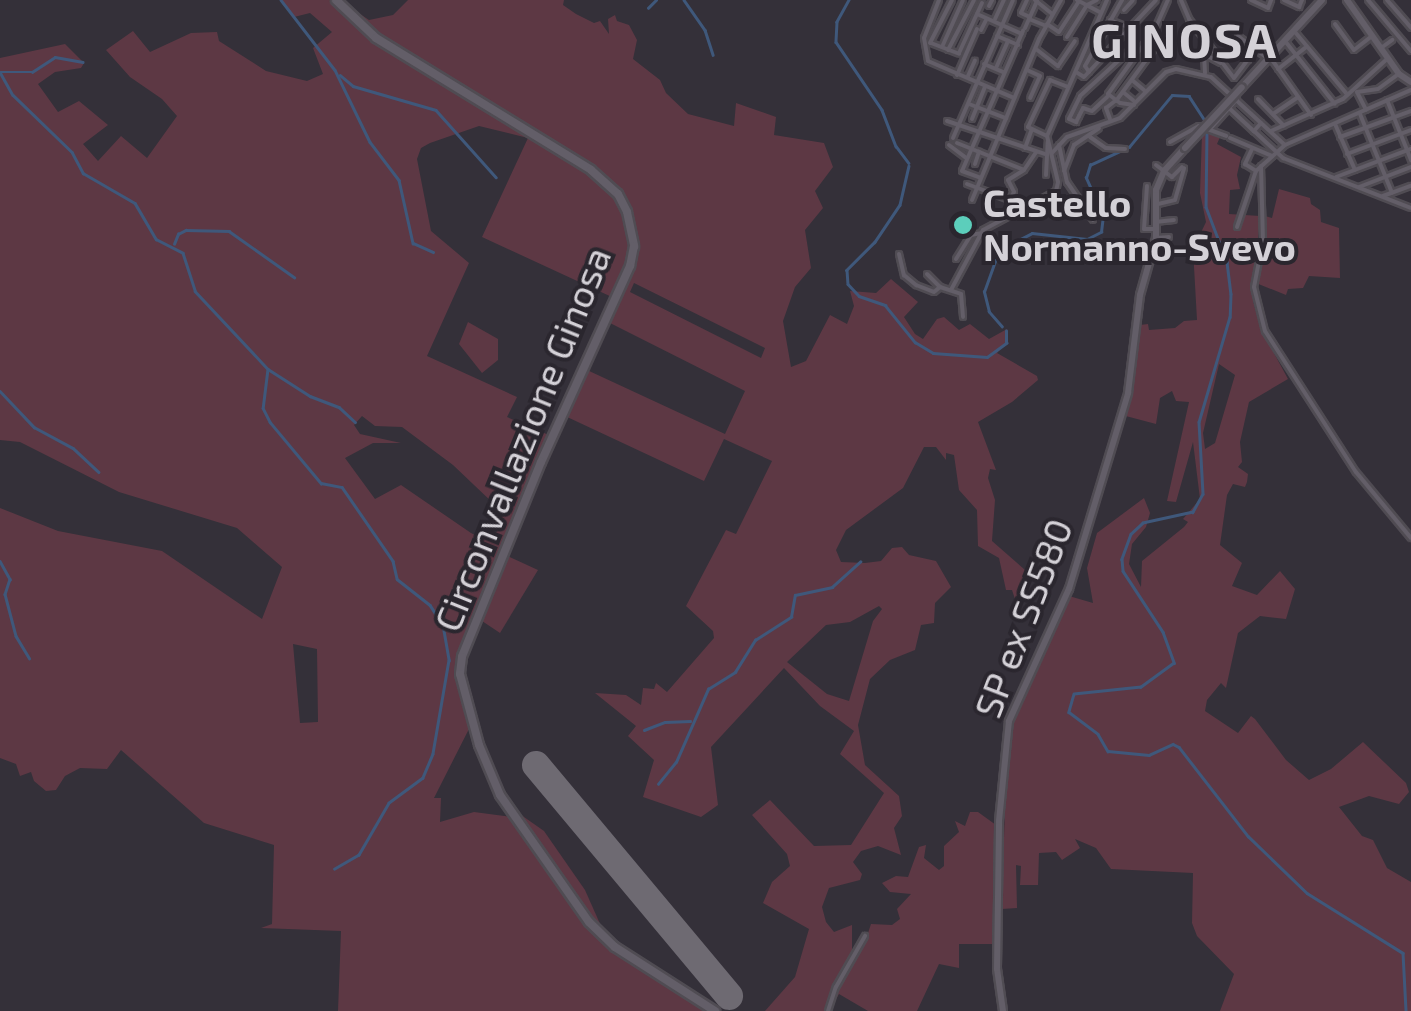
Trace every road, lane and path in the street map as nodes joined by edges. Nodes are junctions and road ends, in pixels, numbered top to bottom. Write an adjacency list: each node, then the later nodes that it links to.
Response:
1 (336, 0): 197 (main road, Circonvallazione Ginosa)
2 (939, 0): 55 (street)
3 (952, 0): 55 (street)
4 (962, 0): 59 (street)
5 (974, 0): 59 (street)
6 (1004, 0): 36 (street)
7 (1013, 0): 38 (street)
8 (1027, 0): 33 (street)
9 (1078, 0): 28 (street); 40 (street)
10 (1096, 0): 28 (street)
11 (1107, 0): 30 (street)
12 (1122, 0): 35 (street)
13 (1133, 0): 29 (street)
14 (1156, 0): 43 (street)
15 (1168, 0): 66 (street)
16 (1180, 0): 71 (street)
17 (1251, 0): 18 (street)
18 (1271, 0)
19 (1284, 0): 20 (street)
20 (1302, 0)
21 (1321, 0): 45 (street)
22 (1346, 0): 50 (street)
23 (1368, 0): 46 (street)
24 (1387, 0): 41 (street)
25 (1036, 1): 31 (street); 33 (street)
26 (1062, 1): 31 (street)
27 (988, 3): 32 (street)
28 (1088, 6): 30 (street); 48 (street)
29 (1124, 10)
30 (1100, 12): 77 (street)
31 (1052, 13): 40 (street)
32 (977, 14): 34 (street); 59 (street)
33 (1030, 18): 40 (street); 44 (street)
34 (986, 20): 36 (street); 82 (street)
35 (1110, 20): 43 (street); 78 (street)
36 (994, 21): 38 (street)
37 (1016, 23): 42 (street)
38 (1002, 24): 42 (street); 47 (street)
39 (1335, 24): 50 (street)
40 (1046, 25): 60 (street)
41 (1411, 27): 46 (street)
42 (1014, 30): 44 (street)
43 (1132, 30): 78 (street)
44 (1024, 31): 57 (street)
45 (1294, 31): 54 (street); 58 (street)
46 (1398, 35): 64 (street)
47 (997, 36): 52 (street); 72 (street)
48 (1067, 36)
49 (1238, 36): 63 (street)
50 (1372, 36): 62 (street)
51 (1392, 40): 62 (street)
52 (1008, 41): 57 (street); 74 (street)
53 (1160, 41): 84 (street)
54 (1285, 41): 65 (street); 67 (street)
55 (927, 42): 59 (street); 82 (street)
56 (1076, 42): 60 (street)
57 (1018, 45): 80 (street)
58 (1307, 47): 65 (street); 94 (street)
59 (945, 48)
60 (1036, 48): 76 (street)
61 (1232, 48): 70 (street)
62 (1381, 48): 68 (street)
63 (1256, 49): 67 (street); 70 (street)
64 (1411, 50)
65 (1296, 55): 75 (street); 105 (street)
66 (1137, 56): 95 (street); 117 (street)
67 (1269, 58): 75 (street); 166 (street, bridge)
68 (1388, 58): 81 (street); 90 (street)
69 (975, 60): 83 (street)
70 (1248, 60): 71 (street)
71 (1221, 62): 79 (street)
72 (984, 64): 74 (street); 86 (street)
73 (1016, 68): 76 (street)
74 (996, 69): 80 (street)
75 (1278, 69): 96 (street)
76 (1026, 71): 97 (street); 98 (street)
77 (1075, 71): 78 (street); 88 (street)
78 (1089, 72)
79 (1205, 72): 99 (street); 103 (street)
80 (1004, 73): 92 (street)
81 (1399, 74): 85 (street); 90 (street)
82 (957, 75): 86 (street)
83 (968, 76)
84 (1132, 80): 89 (street); 93 (street)
85 (1411, 82)
86 (976, 83): 87 (street); 104 (street)
87 (986, 86): 92 (street); 106 (street)
88 (1068, 87): 113 (street); 128 (street)
89 (1144, 90)
90 (1355, 90): 94 (street); 109 (street)
91 (1411, 90): 101 (street)
92 (996, 91): 97 (street); 108 (street)
93 (1122, 92): 102 (street); 103 (street)
94 (1346, 93): 105 (street)
95 (1108, 96): 102 (street); 117 (street)
96 (1298, 97): 112 (street); 114 (street)
97 (1014, 98): 116 (street)
98 (1030, 98)
99 (1237, 99): 107 (street); 121 (street)
100 (1258, 99): 114 (street)
101 (1387, 100): 109 (street); 115 (street)
102 (1115, 101): 103 (street); 120 (street)
103 (1134, 102): 120 (street)
104 (968, 103): 106 (street); 123 (street)
105 (1335, 104): 112 (street)
106 (977, 107): 108 (street); 119 (street)
107 (1229, 108): 126 (street); 130 (street)
108 (987, 111): 116 (street); 131 (street)
109 (1363, 111): 122 (street); 127 (street)
110 (1411, 111): 115 (street)
111 (1048, 112): 113 (street)
112 (1311, 114): 125 (street)
113 (1056, 115): 117 (street); 137 (street)
114 (1273, 115): 125 (street)
115 (1394, 117): 127 (street); 133 (street)
116 (1006, 118): 136 (street)
117 (1069, 119)
118 (947, 120): 123 (street)
119 (972, 120)
120 (1110, 120): 124 (street)
121 (1262, 123): 130 (street); 132 (street)
122 (1335, 123): 135 (street); 142 (street)
123 (958, 125): 131 (street); 143 (street)
124 (1102, 125): 134 (street); 139 (street)
125 (1284, 126): 132 (street)
126 (1209, 127): 138 (street); 152 (street)
127 (1366, 127): 135 (street); 140 (street)
128 (1030, 128): 137 (street); 144 (street)
129 (1411, 130): 133 (street)
130 (1254, 131): 152 (street)
131 (978, 132): 136 (street); 143 (street)
132 (1270, 132): 142 (street)
133 (1401, 134): 140 (street); 147 (street)
134 (1090, 137): 145 (street); 165 (street)
135 (1340, 137): 153 (street)
136 (998, 138): 144 (street); 154 (street)
137 (1048, 139): 150 (street); 151 (street)
138 (1170, 142)
139 (1058, 144): 150 (street); 165 (street)
140 (1373, 144): 153 (street); 158 (street)
141 (949, 145): 156 (street)
142 (1285, 145): 152 (street)
143 (971, 148): 148 (street); 156 (street)
144 (1025, 148): 149 (street)
145 (1125, 149)
146 (1252, 149): 161 (street)
147 (1409, 150): 157 (street); 158 (street)
148 (979, 152): 154 (street); 159 (street)
149 (1036, 152): 151 (street); 163 (street)
150 (1052, 153): 185 (street)
151 (1045, 154): 167 (street)
152 (1274, 154): 161 (street); 170 (street)
153 (1347, 154): 164 (street)
154 (990, 156): 163 (street); 169 (street)
155 (1257, 156): 161 (street)
156 (966, 158): 169 (street)
157 (1411, 160)
158 (1380, 161): 164 (street); 168 (street)
159 (975, 164)
160 (1156, 165): 166 (street)
161 (1261, 166): 183 (street); 195 (street)
162 (1411, 168): 168 (street)
163 (1024, 170): 175 (street)
164 (1354, 170): 170 (street)
165 (1064, 171): 181 (street)
166 (1164, 171): 179 (street); 179 (street)
167 (1046, 175)
168 (1386, 176): 174 (street); 176 (street)
169 (981, 178): 175 (street)
170 (1334, 178): 174 (street)
171 (967, 184): 175 (street)
172 (1147, 186): 184 (street)
173 (1411, 186): 176 (street)
174 (1358, 187): 177 (street)
175 (977, 188): 178 (street)
176 (1392, 192): 177 (street)
177 (1382, 197): 180 (street)
178 (972, 200)
179 (1153, 205): 184 (street, SP ex SS580)
180 (1411, 208)
181 (1093, 220)
182 (1174, 220): 184 (street)
183 (1237, 227)
184 (1155, 230): 186 (street); 187 (street, SP ex SS580)
185 (981, 233): 190 (street); 193 (street)
186 (1169, 238)
187 (1154, 250): 188 (street); 199 (street, SP ex SS580)
188 (1168, 250)
189 (899, 254): 192 (street)
190 (956, 259)
191 (927, 274): 192 (street)
192 (940, 287): 193 (street)
193 (950, 290): 194 (street)
194 (963, 317)
195 (1411, 538)
196 (866, 936): 198 (street)
197 (715, 1011)
198 (828, 1011)
199 (1003, 1011)

